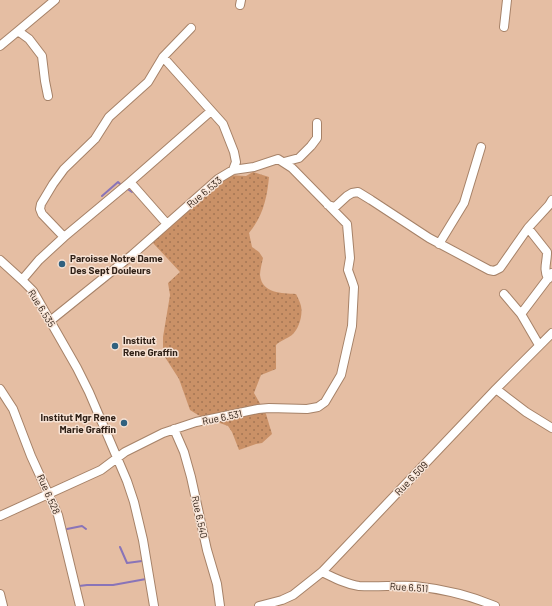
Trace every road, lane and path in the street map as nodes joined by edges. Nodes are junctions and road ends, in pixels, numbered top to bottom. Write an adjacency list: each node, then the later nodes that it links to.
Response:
1 (55, 0): 5 (street)
2 (508, 0): 3 (street)
3 (504, 27)
4 (191, 28): 7 (street)
5 (18, 31): 6 (street); 8 (street)
6 (0, 46)
7 (163, 57): 9 (street); 19 (street)
8 (48, 96)
9 (211, 111): 13 (street); 14 (street, Rue 6.535)
10 (317, 123): 12 (street, Rue 6.533)
11 (481, 147): 20 (street)
12 (284, 162): 13 (street, Rue 6.533); 16 (street)
13 (233, 170): 17 (street, Rue 6.533)
14 (130, 182): 17 (street); 19 (street, Rue 6.535)
15 (552, 200): 18 (street)
16 (328, 205): 20 (street); 32 (street, Rue 6.531)
17 (167, 224): 26 (street, Rue 6.533)
18 (528, 228): 20 (street); 22 (street)
19 (64, 237): 23 (street, Rue 6.535)
20 (438, 244)
21 (0, 260): 23 (street)
22 (550, 276): 25 (street)
23 (22, 280): 26 (street, Rue 6.535)
24 (504, 294): 25 (street)
25 (521, 314): 28 (street)
26 (50, 321): 33 (street, Rue 6.535)
27 (552, 333): 28 (street, Rue 6.509)
28 (539, 345): 30 (street, Rue 6.509)
29 (0, 389): 34 (street, Rue 6.528)
30 (496, 389): 31 (street); 36 (street, Rue 6.509)
31 (552, 428)
32 (174, 429): 33 (street, Rue 6.531); 41 (street, Rue 6.540)
33 (117, 458): 34 (street, Rue 6.531); 40 (street, Rue 6.535)
34 (49, 494): 35 (street, Rue 6.531); 39 (street, Rue 6.528)
35 (0, 516)
36 (322, 572): 42 (street, Rue 6.509); 43 (street, Rue 6.511)
37 (0, 594): 38 (street)
38 (3, 606)
39 (80, 606)
40 (154, 606)
41 (220, 606)
42 (259, 606)
43 (495, 606)

